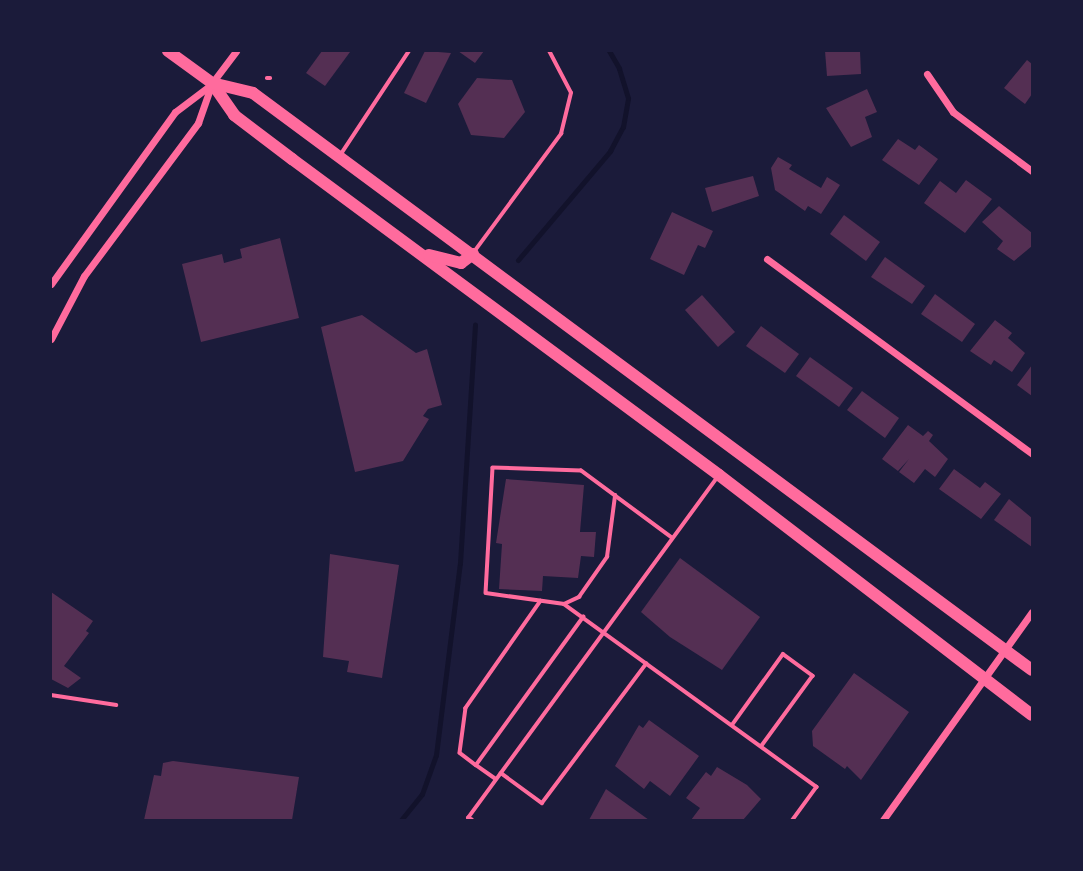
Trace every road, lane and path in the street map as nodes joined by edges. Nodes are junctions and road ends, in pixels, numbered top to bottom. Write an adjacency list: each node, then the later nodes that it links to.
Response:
1 (168, 51): 6 (main road)
2 (236, 51): 6 (street)
3 (409, 51): 7 (lane)
4 (549, 51): 10 (lane)
5 (927, 74): 8 (street)
6 (212, 83): 7 (main road); 9 (main road); 12 (street); 13 (street)
7 (340, 156): 10 (main road)
8 (1032, 171)
9 (407, 244): 10 (main road); 15 (main road)
10 (473, 254): 23 (main road)
11 (767, 259): 14 (street)
12 (51, 284)
13 (51, 339)
14 (1032, 454)
15 (719, 475): 17 (lane); 26 (main road)
16 (615, 496): 17 (lane); 18 (lane); 19 (lane)
17 (672, 538): 22 (lane)
18 (541, 601): 19 (lane); 32 (lane)
19 (564, 604): 21 (lane)
20 (1032, 612): 23 (street)
21 (583, 617): 22 (lane); 32 (lane)
22 (604, 632): 24 (lane); 33 (lane)
23 (1006, 650): 25 (main road); 26 (street)
24 (646, 663): 30 (lane); 33 (lane)
25 (1032, 670)
26 (984, 679): 29 (main road); 37 (street)
27 (51, 695): 28 (lane)
28 (116, 705)
29 (1032, 715)
30 (732, 725): 31 (lane); 31 (lane)
31 (761, 747): 36 (lane)
32 (476, 765): 34 (lane)
33 (501, 773): 34 (lane)
34 (496, 779): 35 (lane)
35 (472, 820)
36 (793, 820)
37 (883, 820)

